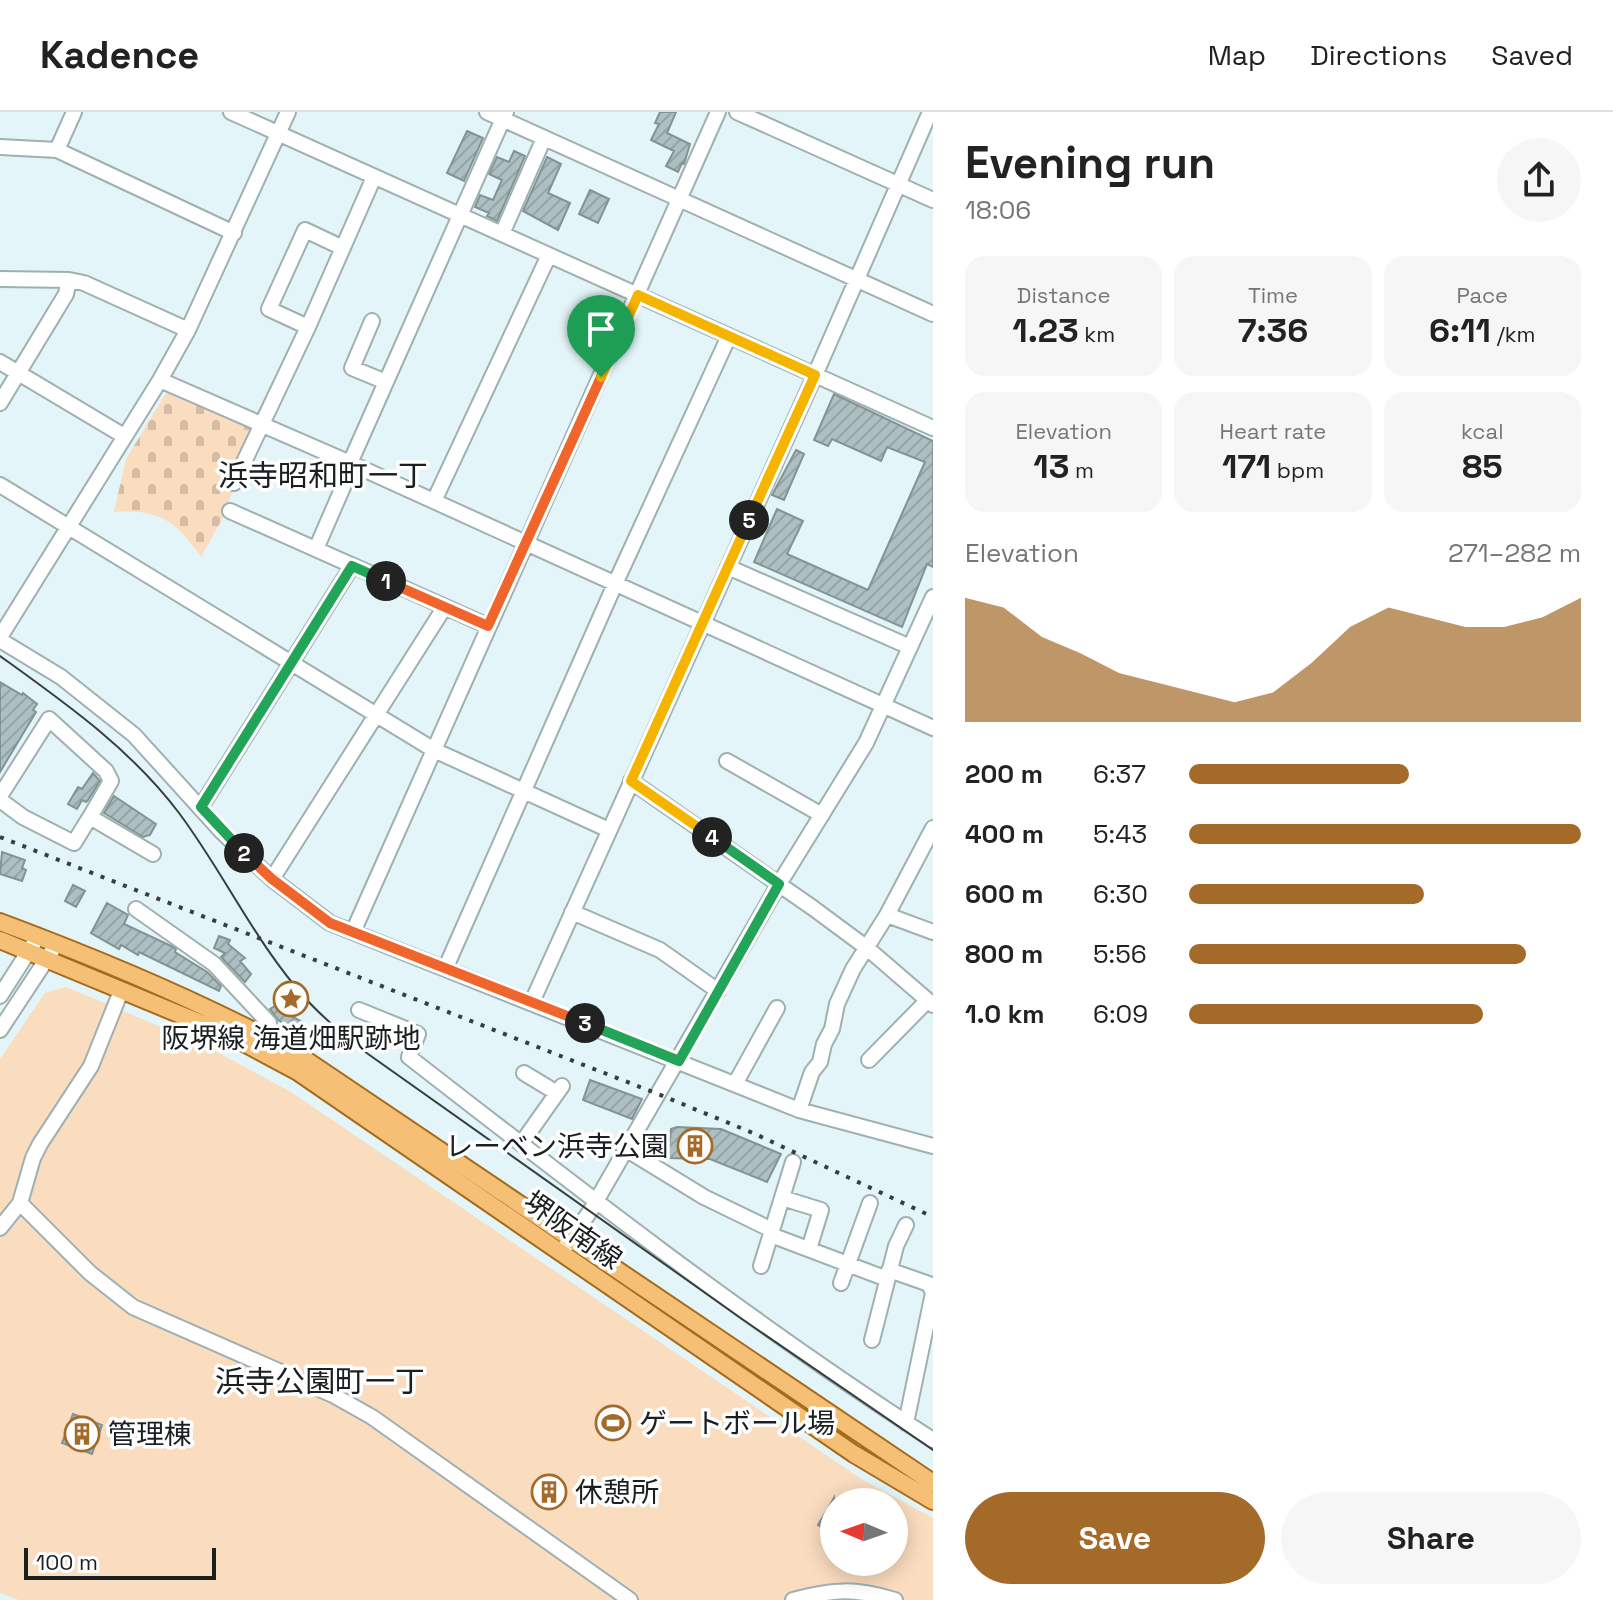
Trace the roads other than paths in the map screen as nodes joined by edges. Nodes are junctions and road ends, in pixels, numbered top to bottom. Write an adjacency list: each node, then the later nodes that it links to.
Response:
1 (74, 112): 12 (street)
2 (231, 112): 9 (street)
3 (288, 112): 9 (street)
4 (487, 112): 8 (street)
5 (718, 112): 15 (street)
6 (737, 112): 14 (street)
7 (930, 112): 14 (street)
8 (504, 116): 10 (street); 17 (street)
9 (279, 133): 13 (street); 18 (street)
10 (544, 138): 15 (street); 19 (street)
11 (0, 147): 12 (street)
12 (57, 150): 18 (street)
13 (374, 177): 17 (street); 20 (street)
14 (899, 185): 16 (street); 24 (street)
15 (681, 199): 24 (street); 25 (street)
16 (933, 200)
17 (460, 215): 19 (street); 35 (street)
18 (234, 233): 29 (street)
19 (502, 234): 21 (street)
20 (343, 248): 28 (street); 28 (street)
21 (549, 255): 25 (street); 43 (street)
22 (0, 279): 23 (street)
23 (69, 280): 29 (street); 32 (street)
24 (856, 280): 26 (street); 33 (street)
25 (638, 295): 30 (street); 46 (street)
26 (933, 314)
27 (372, 321): 35 (street)
28 (308, 327): 37 (street)
29 (188, 330): 34 (street)
30 (729, 336): 33 (street); 50 (street)
31 (0, 362): 32 (street)
32 (19, 373): 36 (street); 39 (street)
33 (815, 375): 38 (street); 49 (street)
34 (160, 380): 37 (street); 39 (street)
35 (386, 382): 40 (street)
36 (0, 403)
37 (261, 423): 40 (street); 41 (street)
38 (933, 428)
39 (124, 436): 45 (street)
40 (351, 463): 43 (street); 47 (street)
41 (234, 483)
42 (0, 485): 45 (street)
43 (434, 501): 46 (street)
44 (230, 511): 47 (street)
45 (67, 527): 55 (street); 57 (street)
46 (526, 543): 50 (street); 54 (street)
47 (316, 549): 48 (street)
48 (352, 566): 52 (street); 57 (street)
49 (728, 567): 53 (street); 56 (street)
50 (615, 584): 53 (street); 64 (street)
51 (933, 597): 56 (street)
52 (444, 608): 54 (street); 59 (street)
53 (701, 623): 58 (street); 63 (street)
54 (488, 626): 61 (street)
55 (0, 639): 66 (street)
56 (910, 647): 58 (street)
57 (292, 664): 59 (street); 66 (street)
58 (883, 706): 60 (street); 67 (street)
59 (375, 715): 61 (street); 72 (street)
60 (933, 728)
61 (434, 750): 64 (street); 78 (street)
62 (727, 761): 67 (street)
63 (631, 781): 69 (street); 73 (street)
64 (524, 792): 69 (street); 86 (street)
65 (0, 798): 68 (street); 68 (street)
66 (201, 807): 72 (street)
67 (822, 815): 73 (street)
68 (90, 817): 71 (street)
69 (609, 830): 75 (street)
70 (933, 830): 76 (street)
71 (153, 854)
72 (272, 879): 78 (street)
73 (779, 884): 83 (street); 88 (street)
74 (136, 909): 95 (street)
75 (572, 912): 88 (street); 90 (street)
76 (887, 915): 79 (street); 83 (street)
77 (0, 922): 80 (main road, 堺阪南線)
78 (353, 932): 86 (street)
79 (933, 932)
80 (38, 936): 81 (main road, 堺阪南線); 84 (street)
81 (56, 943): 85 (street); 95 (main road, 堺阪南線)
82 (2, 945): 84 (main road, 堺阪南線)
83 (867, 948): 91 (street); 100 (street)
84 (29, 952): 85 (main road, 堺阪南線); 89 (street)
85 (47, 960): 87 (main road, 堺阪南線); 94 (street)
86 (446, 967): 90 (street)
87 (121, 991): 107 (street); 114 (main road, 堺阪南線)
88 (718, 991): 97 (street)
89 (0, 996)
90 (532, 1002): 97 (street)
91 (930, 1003): 96 (street)
92 (777, 1008): 99 (street)
93 (359, 1010): 101 (street)
94 (0, 1030)
95 (267, 1037): 112 (main road, 堺阪南線)
96 (869, 1060)
97 (679, 1061): 99 (street); 103 (street)
98 (524, 1073): 101 (street)
99 (735, 1084): 100 (street)
100 (799, 1110): 102 (street)
101 (521, 1144): 106 (street)
102 (933, 1146)
103 (624, 1148): 106 (street); 111 (street)
104 (793, 1162): 105 (street)
105 (782, 1198): 111 (street); 113 (street)
106 (595, 1202): 112 (street); 120 (street)
107 (20, 1203): 110 (street); 124 (street)
108 (870, 1203): 115 (street)
109 (906, 1225): 117 (street)
110 (0, 1228)
111 (771, 1233): 113 (street); 116 (street)
112 (570, 1239): 114 (street); 122 (main road, 堺阪南線)
113 (809, 1249): 115 (street)
114 (560, 1254): 123 (main road, 堺阪南線)
115 (848, 1264): 117 (street); 118 (street)
116 (761, 1266)
117 (888, 1274): 119 (street); 120 (street)
118 (841, 1283)
119 (872, 1340)
120 (906, 1423): 121 (street)
121 (933, 1440)
122 (933, 1483)
123 (933, 1501)
124 (630, 1600)
125 (793, 1600): 126 (street)
126 (895, 1600)

